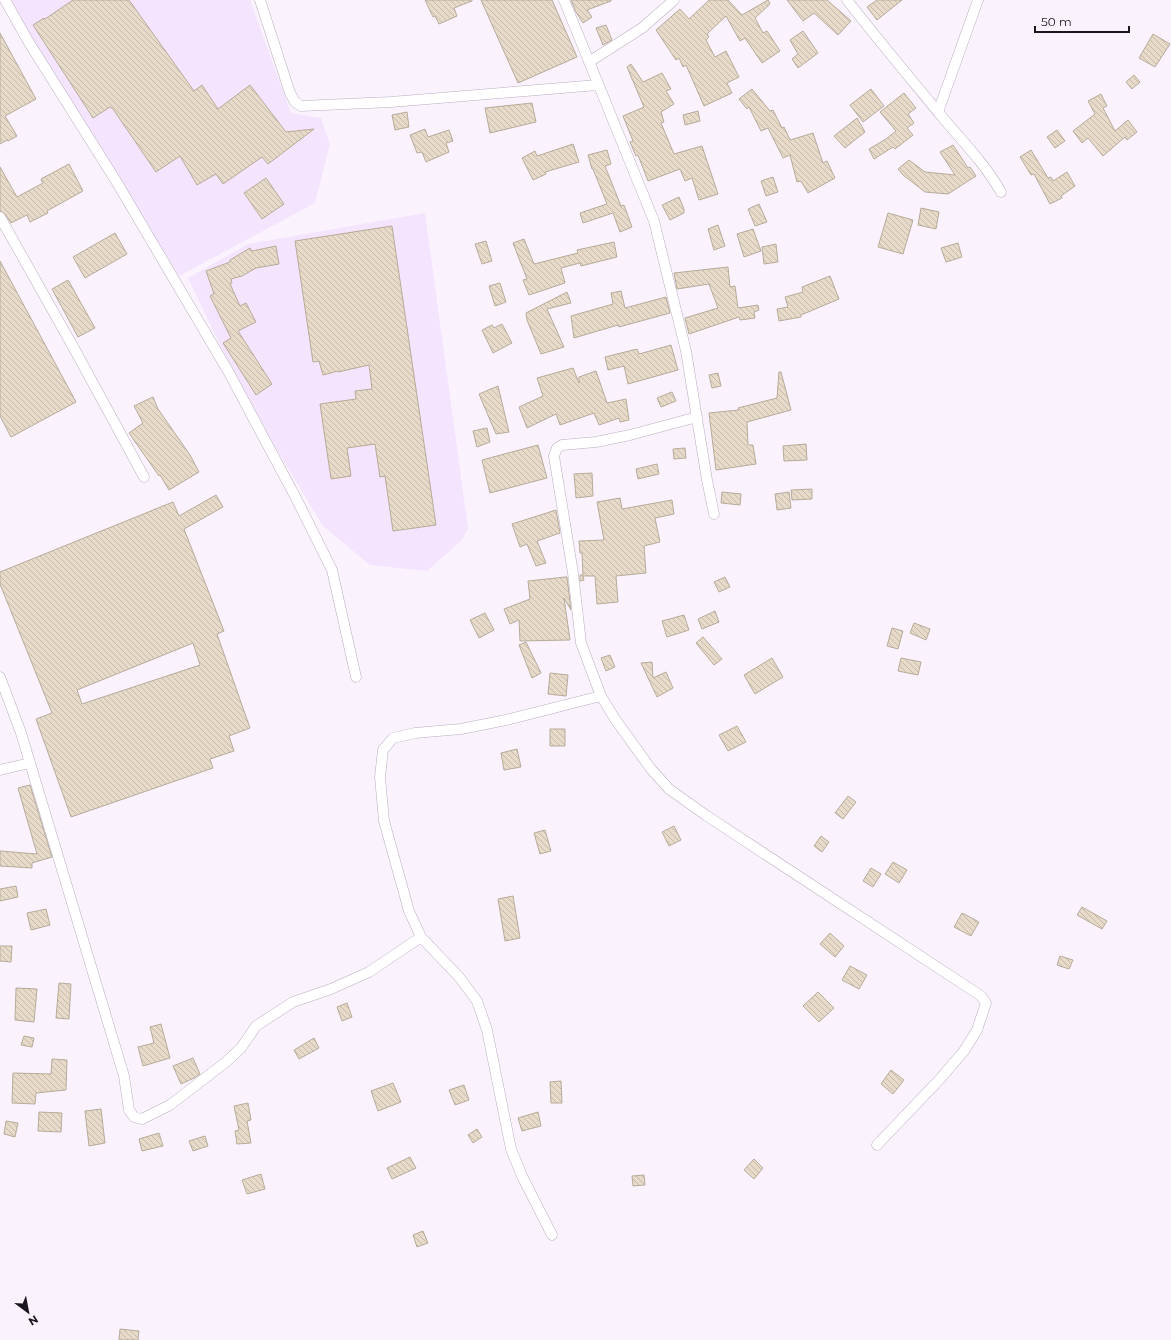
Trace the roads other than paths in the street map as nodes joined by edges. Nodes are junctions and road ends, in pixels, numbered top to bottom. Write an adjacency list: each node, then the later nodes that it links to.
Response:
1 (5, 0): 16 (street)
2 (260, 0): 8 (street)
3 (564, 0): 7 (street)
4 (674, 0): 7 (street)
5 (847, 0): 9 (street)
6 (978, 0): 9 (street)
7 (589, 62): 8 (street)
8 (598, 85): 12 (street)
9 (938, 112): 10 (street)
10 (1001, 192)
11 (0, 217): 13 (street)
12 (697, 417): 14 (street); 17 (street)
13 (144, 477)
14 (714, 514)
15 (0, 677): 18 (street)
16 (356, 677)
17 (601, 696): 20 (street); 21 (street)
18 (30, 762): 19 (street); 20 (street)
19 (0, 770)
20 (421, 937): 22 (street)
21 (877, 1145)
22 (552, 1235)

